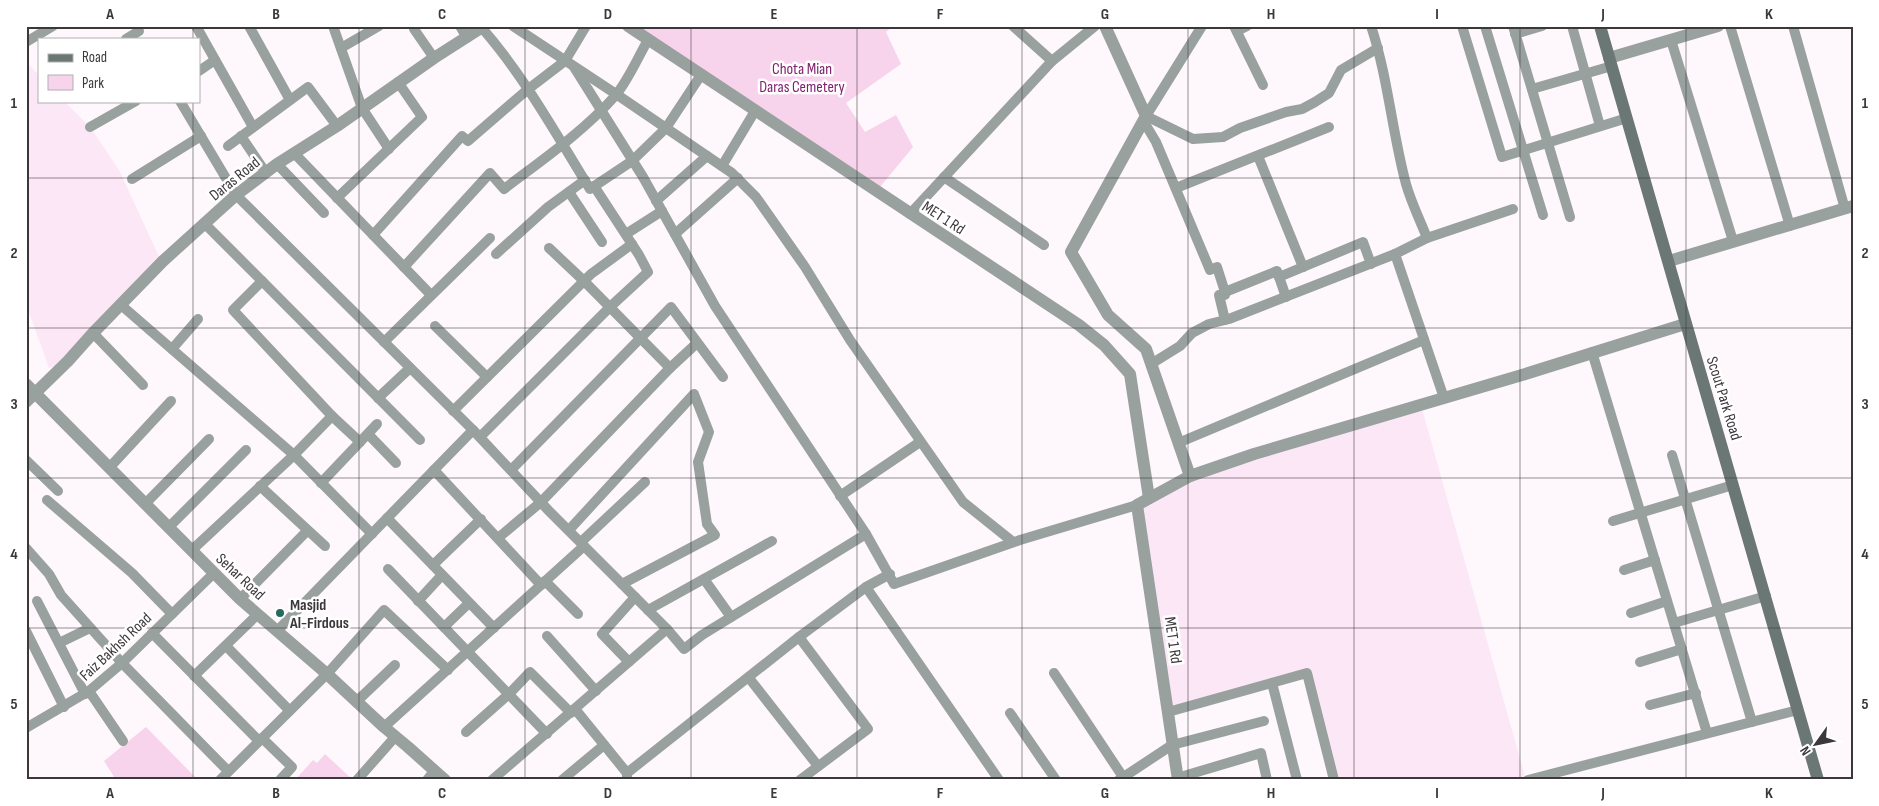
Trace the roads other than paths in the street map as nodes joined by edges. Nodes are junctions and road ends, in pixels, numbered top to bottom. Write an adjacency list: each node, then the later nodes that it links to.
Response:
1 (30, 26): 30 (street)
2 (54, 26): 30 (street)
3 (196, 26): 39 (street)
4 (249, 26): 52 (street)
5 (334, 26): 36 (street)
6 (379, 26): 36 (street)
7 (460, 26): 32 (street)
8 (513, 26): 40 (street)
9 (586, 26): 40 (street)
10 (628, 26): 33 (street, MET 1 Rd)
11 (1014, 26): 41 (street)
12 (1095, 26): 41 (street)
13 (1105, 26): 59 (street)
14 (1202, 26): 59 (street)
15 (1247, 26): 27 (street)
16 (1371, 26): 37 (street)
17 (1462, 26): 72 (street)
18 (1485, 26): 72 (street)
19 (1542, 26): 28 (street)
20 (1572, 26): 45 (street)
21 (1600, 26): 42 (main road, Scout Park Road)
22 (1718, 26): 34 (street)
23 (1730, 26): 98 (street)
24 (1793, 26): 90 (street)
25 (483, 27): 32 (street, Daras Road); 50 (street)
26 (414, 28): 38 (street)
27 (1236, 28): 48 (street)
28 (1514, 30): 49 (street)
29 (139, 32): 31 (street)
30 (36, 36): 35 (street)
31 (128, 38)
32 (467, 38): 38 (street, Daras Road)
33 (648, 40): 46 (street, MET 1 Rd); 51 (street)
34 (1671, 40): 42 (street); 104 (street)
35 (26, 42)
36 (341, 48): 55 (street)
37 (1378, 48): 59 (street); 103 (street)
38 (434, 58): 47 (street, Daras Road)
39 (215, 60): 44 (street); 64 (street)
40 (565, 61): 43 (street); 50 (street)
41 (1052, 61): 80 (street)
42 (1611, 62): 45 (street); 58 (main road, Scout Park Road)
43 (574, 67): 51 (street); 56 (street)
44 (200, 70)
45 (1585, 73): 49 (street); 61 (street)
46 (701, 75): 57 (street, MET 1 Rd); 65 (street)
47 (398, 82): 55 (street, Daras Road); 71 (street)
48 (1263, 84)
49 (1532, 89): 68 (street)
50 (527, 90): 69 (street); 101 (street)
51 (616, 94): 56 (street); 65 (street)
52 (290, 100): 60 (street); 64 (street)
53 (134, 102): 62 (street)
54 (181, 102): 66 (street)
55 (362, 108): 60 (street, Daras Road); 71 (street)
56 (601, 110): 69 (street); 76 (street)
57 (755, 111): 78 (street); 94 (street, MET 1 Rd)
58 (1627, 118): 61 (street); 111 (main road, Scout Park Road)
59 (1145, 119): 85 (street); 134 (street)
60 (337, 126): 73 (street, Daras Road)
61 (1600, 126): 68 (street)
62 (90, 127)
63 (1329, 127): 75 (street)
64 (253, 128): 67 (street)
65 (666, 128): 74 (street); 76 (street)
66 (201, 136): 82 (street); 87 (street)
67 (242, 136): 70 (street); 79 (street)
68 (1549, 142): 72 (street); 96 (street)
69 (562, 145): 83 (street); 113 (street)
70 (228, 146)
71 (389, 149): 88 (street)
72 (1524, 150): 95 (street)
73 (294, 153): 77 (street, Daras Road); 88 (street)
74 (707, 156): 78 (street); 89 (street)
75 (1258, 156): 85 (street); 114 (street)
76 (632, 161): 84 (street); 89 (street)
77 (276, 164): 79 (street, Daras Road); 93 (street)
78 (722, 166): 81 (street)
79 (266, 173): 87 (street, Daras Road)
80 (944, 177): 94 (street); 107 (street)
81 (738, 178): 100 (street); 152 (street)
82 (132, 180)
83 (585, 180): 84 (street); 86 (street)
84 (594, 186): 99 (street)
85 (1176, 188): 118 (street)
86 (569, 192): 105 (street); 109 (street)
87 (236, 195): 97 (street, Daras Road); 130 (street)
88 (337, 198): 101 (street)
89 (656, 201): 92 (street)
90 (1849, 208): 98 (street)
91 (1513, 209): 103 (street)
92 (662, 211): 99 (street); 100 (street)
93 (324, 213)
94 (910, 214): 169 (street, MET 1 Rd)
95 (1543, 215)
96 (1570, 217)
97 (204, 223): 117 (street); 121 (street, Daras Road)
98 (1790, 226): 104 (street)
99 (626, 234): 106 (street)
100 (675, 234): 168 (street)
101 (373, 235): 113 (street)
102 (490, 238): 119 (street)
103 (1427, 238): 110 (street)
104 (1733, 241): 111 (street)
105 (602, 242)
106 (632, 244): 116 (street); 122 (street)
107 (1044, 245)
108 (549, 248): 116 (street)
109 (496, 254)
110 (1396, 254): 112 (street); 129 (street)
111 (1669, 261): 125 (main road, Scout Park Road)
112 (1371, 264): 114 (street); 120 (street)
113 (404, 267): 119 (street)
114 (1303, 267): 115 (street)
115 (1279, 277): 118 (street); 120 (street)
116 (584, 280): 122 (street); 138 (street)
117 (262, 281): 141 (street); 145 (street)
118 (1225, 292): 124 (street)
119 (431, 295): 130 (street)
120 (1286, 297): 124 (street)
121 (121, 305): 127 (street, Daras Road); 132 (street)
122 (610, 307): 128 (street); 148 (street)
123 (198, 319): 132 (street)
124 (1225, 320): 134 (street)
125 (1685, 324): 133 (street); 165 (main road, Scout Park Road)
126 (435, 326): 138 (street)
127 (93, 333): 139 (street); 140 (street, Daras Road)
128 (640, 337): 131 (street); 136 (street); 161 (street)
129 (1424, 340): 142 (street); 153 (street)
130 (384, 342): 135 (street)
131 (698, 343): 136 (street); 137 (street)
132 (172, 349): 155 (street)
133 (1592, 352): 142 (street); 175 (street)
134 (1151, 364): 153 (street)
135 (410, 368): 141 (street); 144 (street)
136 (670, 368): 172 (street)
137 (723, 377)
138 (487, 378): 144 (street)
139 (143, 385)
140 (29, 393): 159 (street, Sehar Road)
141 (378, 398): 150 (street)
142 (1444, 398): 162 (street)
143 (171, 401): 159 (street)
144 (453, 411): 148 (street)
145 (332, 416): 151 (street); 155 (street)
146 (377, 424): 147 (street)
147 (368, 434): 151 (street); 158 (street)
148 (476, 434): 160 (street); 161 (street)
149 (209, 439): 173 (street)
150 (420, 440)
151 (360, 442): 163 (street)
152 (920, 442): 168 (street); 186 (street)
153 (1178, 443): 162 (street)
154 (246, 450): 179 (street)
155 (294, 455): 163 (street); 166 (street)
156 (1672, 455): 170 (street)
157 (26, 460): 167 (street)
158 (396, 463)
159 (109, 468): 173 (street, Sehar Road)
160 (434, 470): 176 (street); 177 (street)
161 (511, 470): 172 (street)
162 (1190, 476): 169 (street)
163 (321, 482): 182 (street)
164 (645, 482): 187 (street)
165 (1734, 484): 170 (street); 202 (main road, Scout Park Road)
166 (260, 486): 181 (street); 190 (street)
167 (58, 491)
168 (840, 496): 183 (street)
169 (1149, 498): 174 (street)
170 (1685, 499): 175 (street); 210 (street)
171 (47, 500): 212 (street)
172 (541, 502): 180 (street); 184 (street)
173 (145, 504): 179 (street, Sehar Road)
174 (1138, 505): 186 (street); 250 (street, MET 1 Rd)
175 (1640, 513): 178 (street); 191 (street)
176 (387, 518): 182 (street); 192 (street)
177 (481, 519): 184 (street); 192 (street)
178 (1613, 521)
179 (169, 527): 190 (street, Sehar Road)
180 (568, 530): 187 (street); 200 (street)
181 (307, 532): 188 (street); 204 (street)
182 (372, 534): 221 (street)
183 (866, 534): 196 (street); 215 (street)
184 (498, 538): 199 (street)
185 (772, 541): 198 (street)
186 (1013, 542): 196 (street)
187 (582, 544): 199 (street); 200 (street)
188 (324, 546)
189 (26, 548): 217 (street)
190 (192, 550): 195 (street, Sehar Road)
191 (1655, 560): 194 (street); 207 (street)
192 (433, 566): 197 (street)
193 (388, 569): 206 (street)
194 (1624, 570)
195 (214, 573): 204 (street, Sehar Road); 212 (street, Faiz Bakhsh Road)
196 (890, 574): 201 (street)
197 (442, 575): 206 (street); 208 (street)
198 (704, 579): 209 (street); 215 (street)
199 (543, 583): 214 (street); 219 (street)
200 (622, 584): 203 (street)
201 (866, 587): 225 (street); 277 (street)
202 (1766, 596): 210 (street); 248 (main road, Scout Park Road)
203 (635, 597): 209 (street); 230 (street)
204 (240, 599): 213 (street, Sehar Road)
205 (37, 601): 226 (street)
206 (418, 601): 218 (street)
207 (1667, 601): 211 (street); 216 (street)
208 (469, 603): 218 (street); 219 (street)
209 (648, 610): 220 (street)
210 (1718, 610): 216 (street); 253 (street)
211 (1631, 613)
212 (172, 614): 223 (street, Faiz Bakhsh Road)
213 (258, 614): 221 (street, Sehar Road); 227 (street)
214 (578, 614)
215 (731, 617): 220 (street)
216 (1674, 623): 228 (street)
217 (90, 628): 226 (street); 232 (street)
218 (444, 628): 229 (street)
219 (494, 628): 229 (street)
220 (667, 629): 230 (street)
221 (278, 630): 236 (street, Sehar Road)
222 (26, 631): 246 (street)
223 (152, 633): 232 (street, Faiz Bakhsh Road); 237 (street)
224 (547, 636): 240 (street)
225 (799, 638): 238 (street); 264 (street)
226 (59, 643): 241 (street)
227 (226, 646): 237 (street); 247 (street)
228 (1682, 648): 231 (street); 242 (street)
229 (468, 652): 234 (street); 243 (street)
230 (629, 662): 240 (street)
231 (1640, 662)
232 (122, 663): 241 (street, Faiz Bakhsh Road); 265 (street)
233 (395, 664): 244 (street)
234 (448, 670): 236 (street); 254 (street)
235 (1054, 673): 268 (street)
236 (327, 674): 244 (street, Sehar Road); 247 (street)
237 (194, 676): 260 (street)
238 (749, 678): 264 (street); 267 (street)
239 (1272, 682): 250 (street); 280 (street); 281 (street)
240 (596, 691): 249 (street)
241 (87, 693): 246 (street, Faiz Bakhsh Road); 261 (street)
242 (1696, 693): 245 (street); 258 (street)
243 (509, 694): 249 (street); 256 (street); 257 (street)
244 (356, 702): 254 (street, Sehar Road)
245 (1650, 705)
246 (64, 707): 255 (street, Faiz Bakhsh Road)
247 (289, 710): 260 (street)
248 (1798, 710): 253 (street); 283 (main road, Scout Park Road)
249 (573, 711): 257 (street); 262 (street)
250 (1168, 712): 263 (street, MET 1 Rd)
251 (1010, 713): 278 (street)
252 (1264, 720): 263 (street)
253 (1752, 722): 258 (street)
254 (384, 727): 259 (street, Sehar Road)
255 (26, 728)
256 (466, 732)
257 (547, 734): 274 (street)
258 (1707, 734): 282 (street)
259 (395, 737): 266 (street, Sehar Road); 272 (street)
260 (260, 740): 265 (street); 271 (street)
261 (123, 741)
262 (604, 745): 267 (street); 275 (street)
263 (1172, 745): 268 (street); 269 (street, MET 1 Rd)
264 (818, 766): 276 (street)
265 (228, 771): 270 (street)
266 (430, 775): 273 (street, Sehar Road)
267 (627, 776)
268 (1126, 777)
269 (1178, 779): 279 (street)
270 (220, 780)
271 (280, 780)
272 (357, 780)
273 (445, 780)
274 (492, 780)
275 (562, 780)
276 (800, 780)
277 (999, 780)
278 (1056, 780)
279 (1267, 780)
280 (1297, 780)
281 (1334, 780)
282 (1528, 780)
283 (1818, 780)

